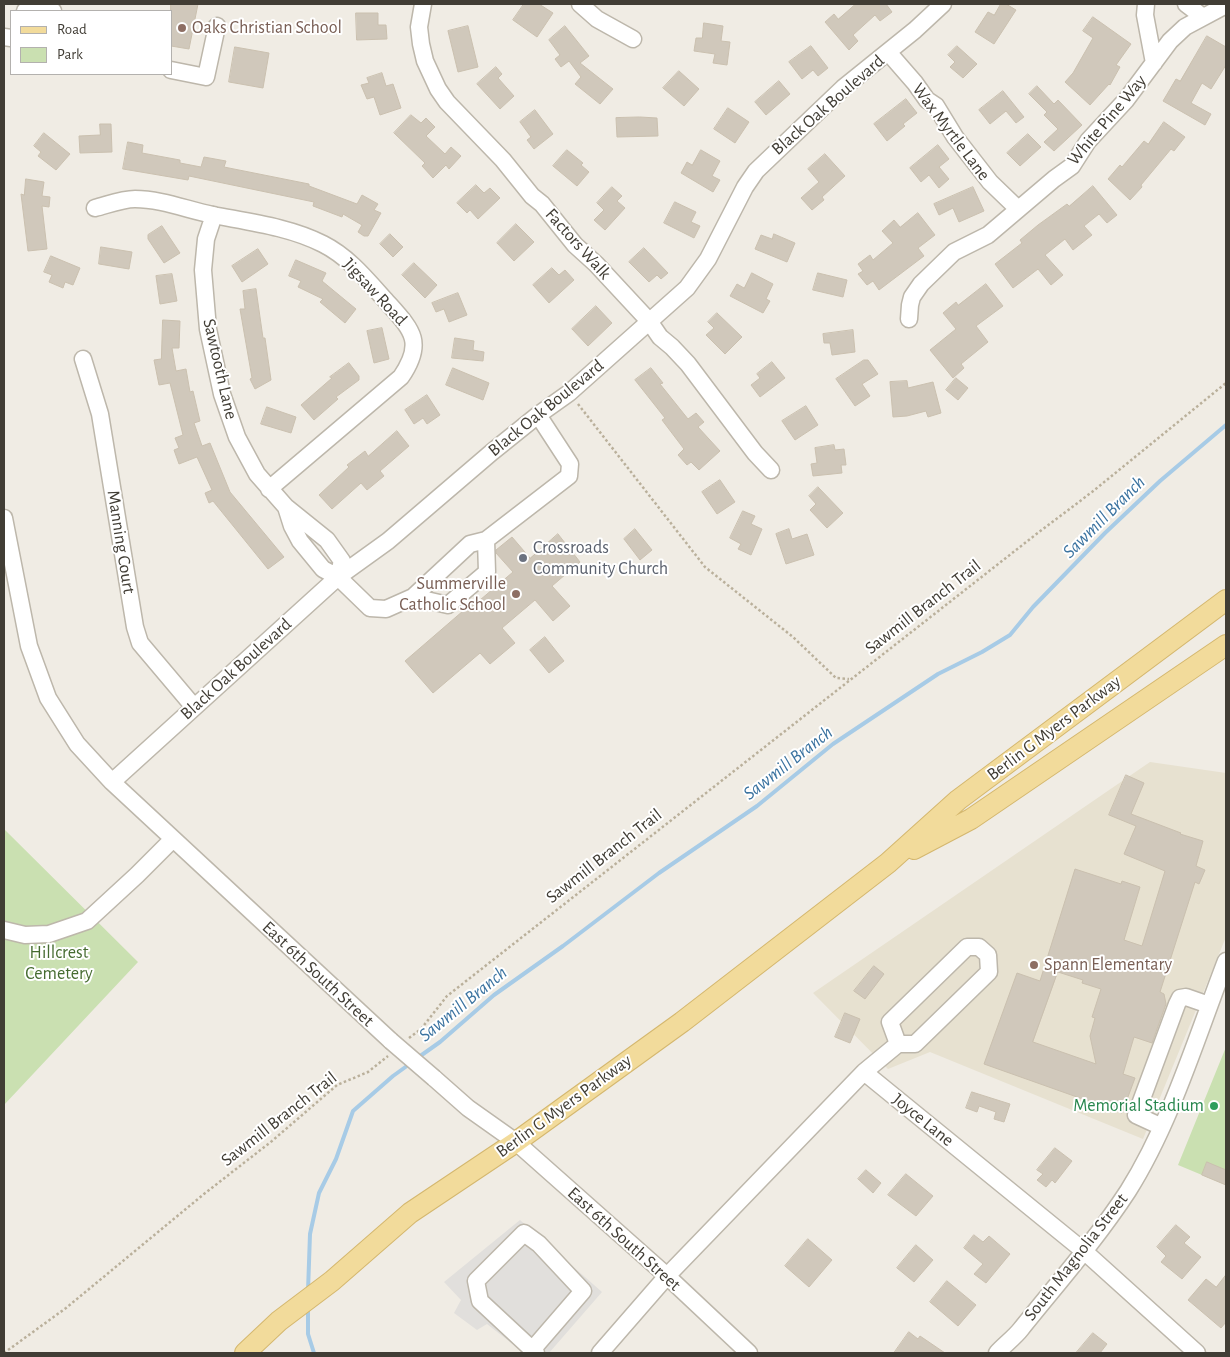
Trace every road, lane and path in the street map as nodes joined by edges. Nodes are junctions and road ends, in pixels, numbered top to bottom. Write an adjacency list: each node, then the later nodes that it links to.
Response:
1 (423, 4): 19 (street, Factors Walk)
2 (580, 4): 11 (street)
3 (943, 4): 12 (street, Black Oak Boulevard)
4 (1146, 4): 13 (street)
5 (1186, 4): 9 (street)
6 (1226, 5): 9 (street, White Pine Way)
7 (26, 10): 8 (street)
8 (48, 10)
9 (1203, 17): 13 (street, White Pine Way)
10 (217, 26): 14 (street)
11 (633, 39)
12 (888, 52): 16 (street, Wax Myrtle Lane); 19 (street, Black Oak Boulevard)
13 (1154, 63): 16 (street, White Pine Way)
14 (172, 70)
15 (94, 208): 17 (street, Jigsaw Road)
16 (1018, 209): 18 (street, White Pine Way)
17 (214, 215): 25 (street, Sawtooth Lane); 25 (street, Jigsaw Road)
18 (909, 319)
19 (649, 321): 22 (street, Black Oak Boulevard); 24 (street, Factors Walk)
20 (83, 359): 33 (street, Manning Court)
21 (1226, 383): 42 (path, Sawmill Branch Trail)
22 (569, 393): 23 (street, Black Oak Boulevard); 32 (path)
23 (538, 415): 27 (street); 28 (street, Black Oak Boulevard)
24 (771, 470)
25 (269, 488): 28 (street, Sawtooth Lane)
26 (4, 518): 34 (street, East 6th South Street)
27 (486, 540): 29 (street); 29 (street)
28 (338, 577): 29 (street); 33 (street, Black Oak Boulevard)
29 (413, 596)
30 (1226, 600): 36 (main road, Berlin G Myers Parkway)
31 (1226, 645): 36 (main road, Berlin G Myers Parkway)
32 (851, 679)
33 (194, 708): 34 (street, Black Oak Boulevard)
34 (112, 782): 35 (street, East 6th South Street)
35 (173, 839): 37 (street); 42 (street, East 6th South Street)
36 (888, 863): 45 (main road, Berlin G Myers Parkway)
37 (4, 930)
38 (1226, 961): 39 (street, South Magnolia Street)
39 (1222, 982): 40 (street, South Magnolia Street)
40 (1209, 1005): 44 (street, South Magnolia Street); 44 (street)
41 (898, 1044): 41 (street); 43 (street)
42 (396, 1045): 45 (street, East 6th South Street, bridge); 49 (path, Sawmill Branch Trail)
43 (864, 1072): 46 (street, Joyce Lane); 47 (street)
44 (1162, 1127): 46 (street, South Magnolia Street)
45 (516, 1142): 47 (street, East 6th South Street); 50 (main road, Berlin G Myers Parkway)
46 (1085, 1252): 53 (street, South Magnolia Street); 54 (street, Joyce Lane)
47 (667, 1276): 51 (street); 52 (street, East 6th South Street)
48 (534, 1352): 48 (street)
49 (4, 1353)
50 (245, 1353)
51 (600, 1353)
52 (750, 1353)
53 (997, 1353)
54 (1197, 1353)

